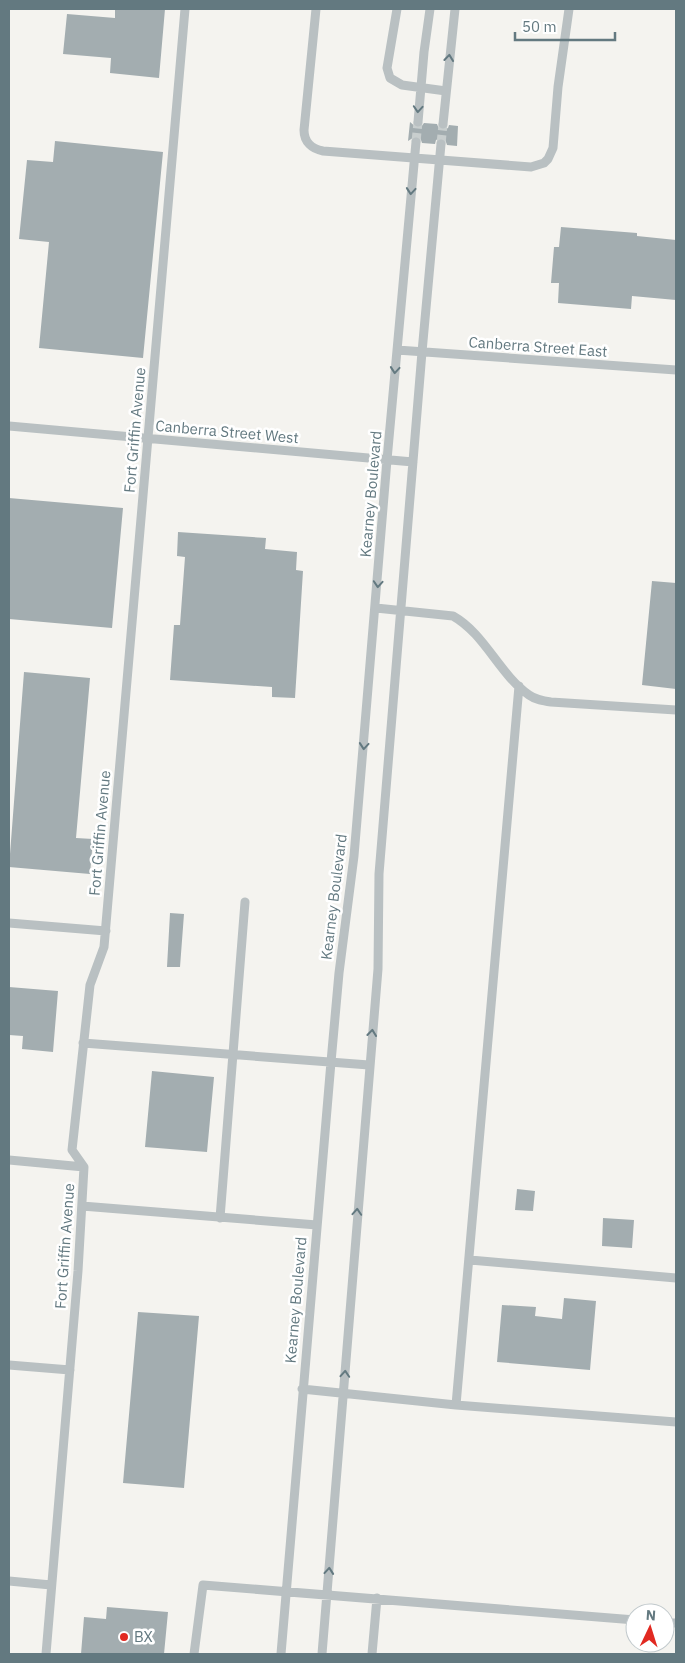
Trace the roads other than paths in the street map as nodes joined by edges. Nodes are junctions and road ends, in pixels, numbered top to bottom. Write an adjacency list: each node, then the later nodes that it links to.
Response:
1 (185, 9): 19 (street, Fort Griffin Avenue)
2 (316, 9): 13 (street)
3 (397, 9): 7 (street)
4 (430, 9): 7 (street)
5 (455, 9): 8 (street, one-way to 5)
6 (569, 9): 14 (street)
7 (420, 88): 8 (street); 9 (street, one-way to 9)
8 (446, 91): 10 (street)
9 (418, 122)
10 (443, 124)
11 (416, 142): 13 (street, Kearney Boulevard)
12 (441, 144): 14 (street)
13 (414, 158): 14 (street); 15 (street, Kearney Boulevard, one-way to 15)
14 (440, 160): 16 (street)
15 (397, 350): 16 (street, Canberra Street East); 20 (street, Kearney Boulevard, one-way to 20)
16 (422, 352): 17 (street, Canberra Street East); 21 (street)
17 (676, 370)
18 (9, 426): 19 (street, Canberra Street West)
19 (148, 440): 20 (street, Canberra Street West); 28 (street, Fort Griffin Avenue)
20 (387, 460): 21 (street, Canberra Street West); 22 (street, Kearney Boulevard, one-way to 22)
21 (413, 462): 23 (street)
22 (376, 608): 23 (street); 31 (street, Kearney Boulevard, one-way to 31)
23 (401, 610): 24 (street); 32 (street, one-way to 23)
24 (519, 686): 25 (street); 38 (street)
25 (676, 710)
26 (245, 902): 30 (street)
27 (9, 923): 28 (street)
28 (106, 931): 29 (street, Fort Griffin Avenue)
29 (83, 1043): 30 (street); 34 (street, Fort Griffin Avenue)
30 (233, 1055): 31 (street); 36 (street)
31 (331, 1062): 32 (street); 37 (street, Kearney Boulevard)
32 (368, 1065): 43 (street, one-way to 32)
33 (9, 1160): 34 (street)
34 (84, 1167): 35 (street, Fort Griffin Avenue)
35 (82, 1206): 36 (street); 41 (street, Fort Griffin Avenue)
36 (220, 1218): 37 (street)
37 (317, 1225): 42 (street, Kearney Boulevard)
38 (470, 1260): 39 (street); 44 (street)
39 (676, 1278)
40 (9, 1365): 41 (street)
41 (70, 1370): 47 (street, Fort Griffin Avenue)
42 (302, 1389): 43 (street); 48 (street, Kearney Boulevard)
43 (344, 1393): 44 (street); 49 (street, one-way to 43)
44 (456, 1404): 45 (street)
45 (676, 1422)
46 (9, 1581): 47 (street)
47 (51, 1585): 52 (street, Fort Griffin Avenue)
48 (286, 1591): 49 (street); 53 (street); 54 (street, Kearney Boulevard)
49 (327, 1594): 50 (street); 55 (street)
50 (377, 1598): 51 (street); 56 (street)
51 (625, 1619)
52 (46, 1654)
53 (194, 1654)
54 (281, 1654)
55 (322, 1654)
56 (372, 1654)

